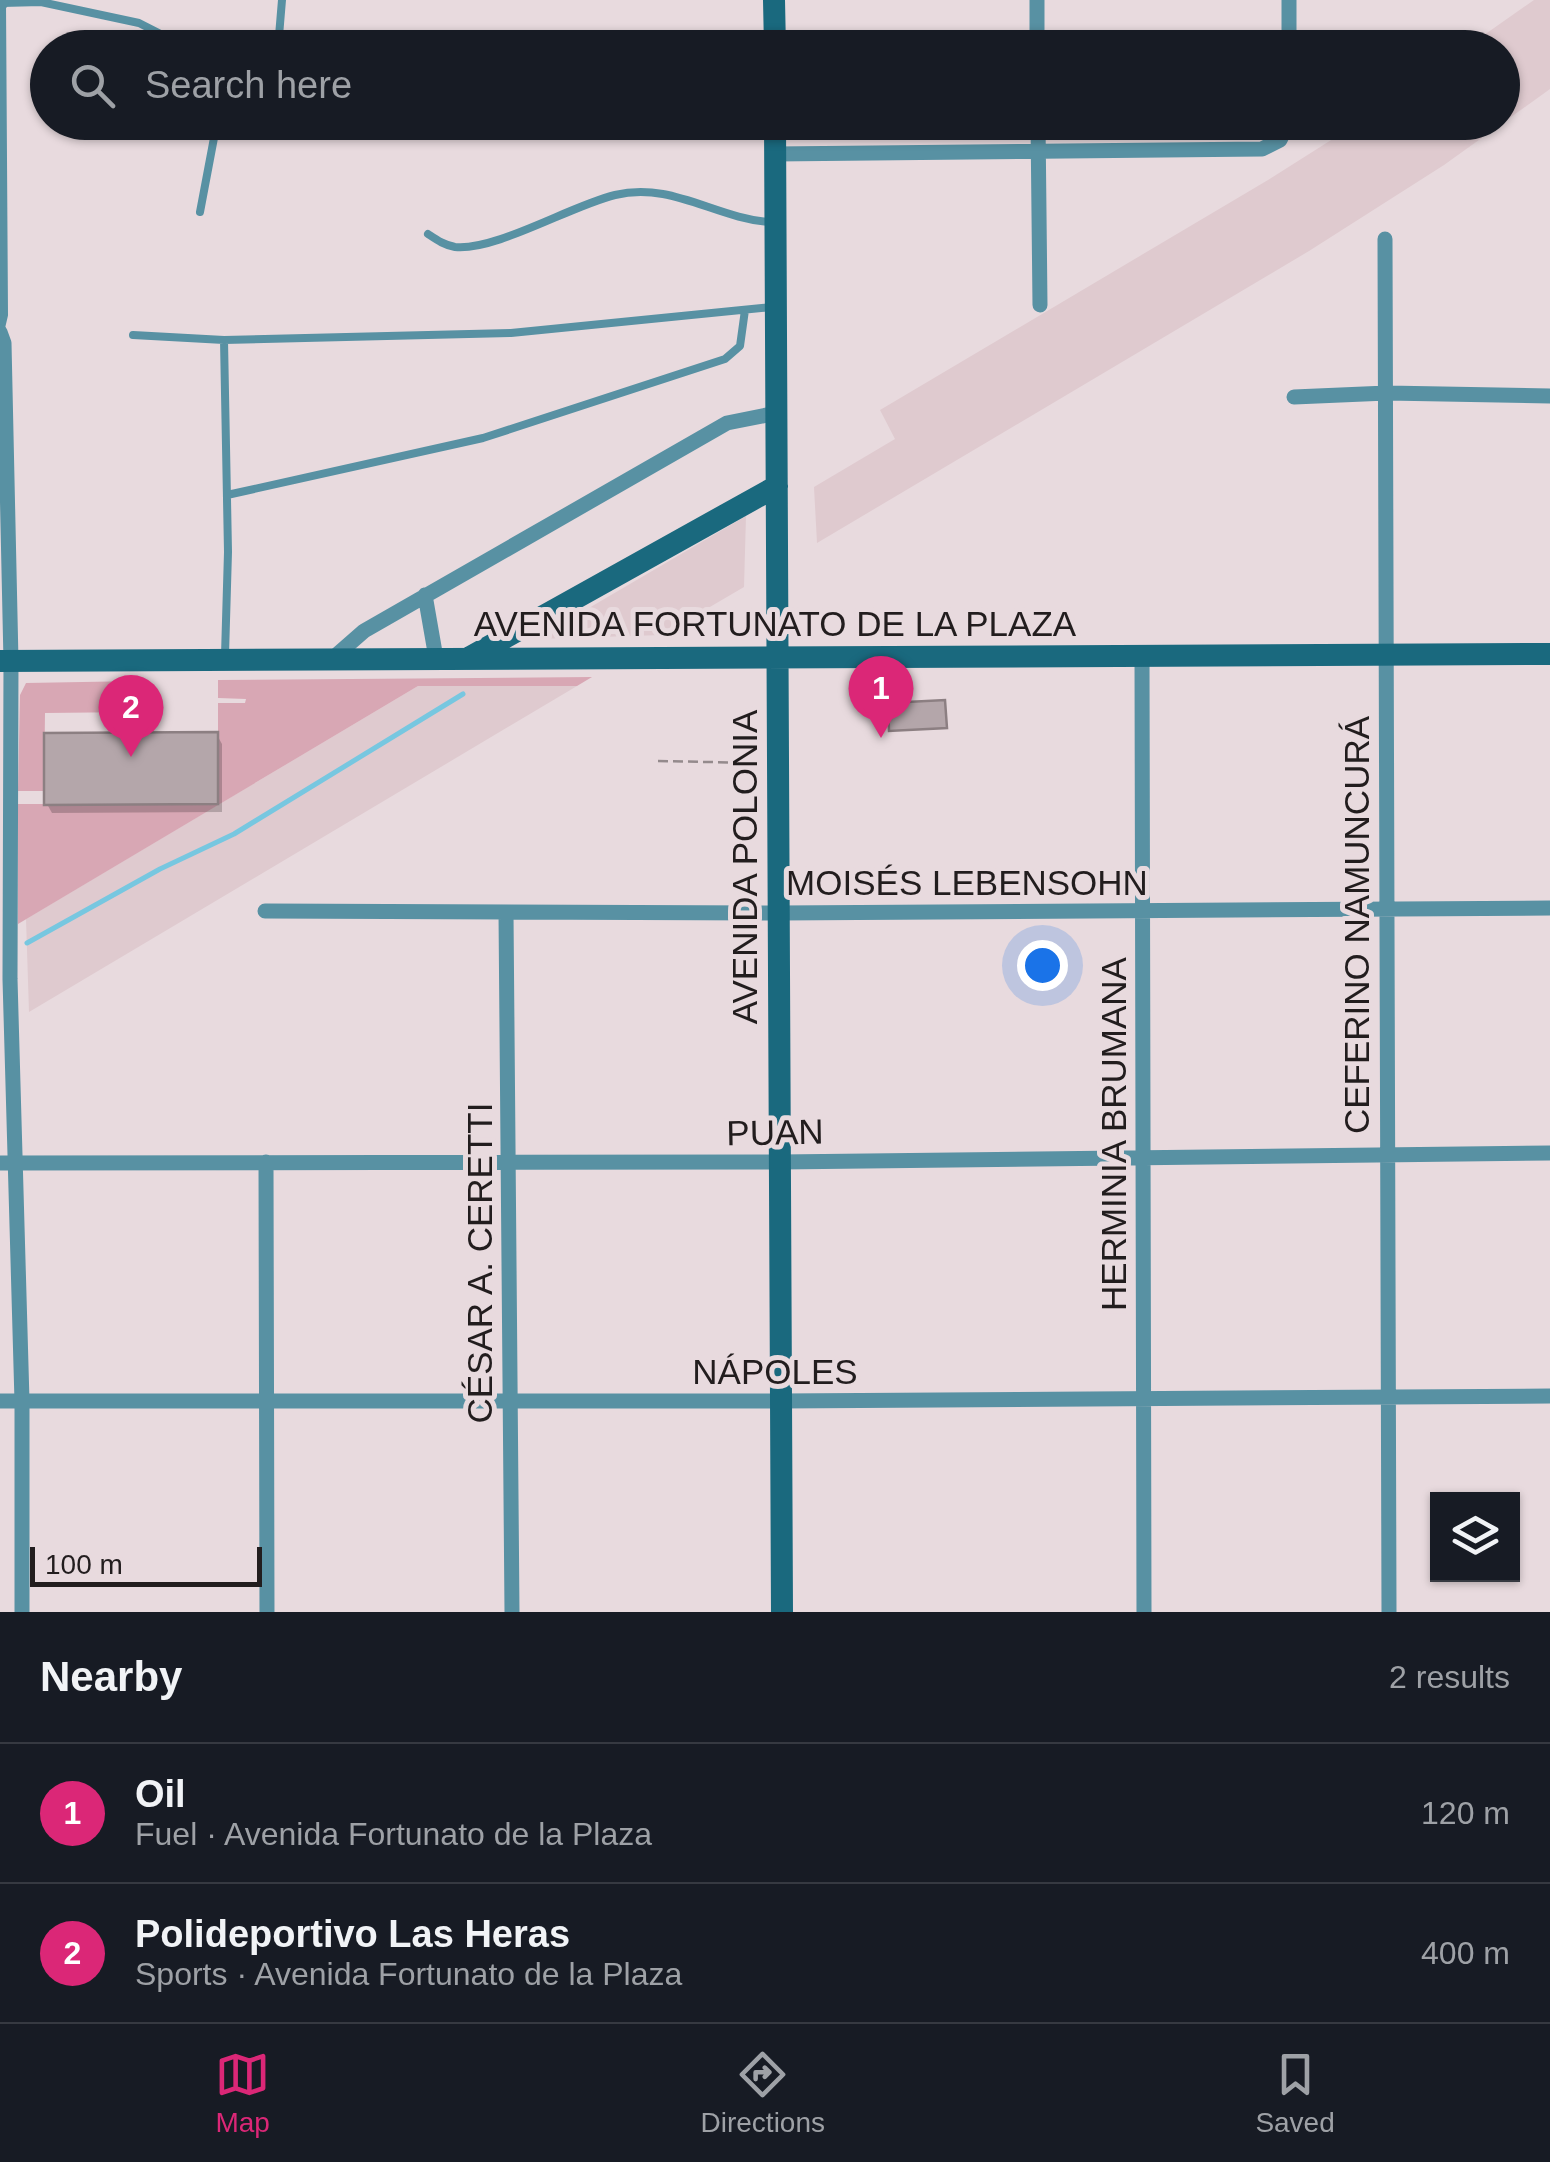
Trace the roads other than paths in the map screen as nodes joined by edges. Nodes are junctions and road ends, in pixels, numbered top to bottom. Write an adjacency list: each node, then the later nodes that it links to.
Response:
1 (282, 0): 7 (lane)
2 (774, 0): 8 (main road)
3 (1037, 0): 9 (street)
4 (1289, 0): 10 (street)
5 (1, 2): 6 (lane); 24 (lane)
6 (154, 30)
7 (280, 30)
8 (774, 30)
9 (1037, 30)
10 (1289, 30)
11 (214, 140): 17 (lane)
12 (775, 140): 16 (main road, AVENIDA POLONIA)
13 (1038, 140): 15 (street)
14 (1280, 140): 15 (street)
15 (1038, 151): 16 (street); 21 (street)
16 (775, 154): 18 (main road, AVENIDA POLONIA)
17 (200, 212)
18 (776, 222): 19 (lane); 22 (main road, AVENIDA POLONIA)
19 (428, 234)
20 (1385, 239): 27 (street, CEFERINO NAMUNCURÁ)
21 (1040, 305)
22 (776, 306): 23 (lane); 30 (main road, AVENIDA POLONIA)
23 (745, 310): 26 (lane); 32 (lane)
24 (0, 332): 42 (street)
25 (133, 335): 26 (lane)
26 (224, 340): 32 (lane)
27 (1387, 394): 28 (street); 29 (street); 35 (street, CEFERINO NAMUNCURÁ)
28 (1550, 396)
29 (1294, 397)
30 (777, 413): 31 (main road, AVENIDA POLONIA); 33 (street)
31 (777, 486): 36 (main road, AVENIDA POLONIA); 39 (main road)
32 (227, 495): 41 (lane)
33 (425, 595): 38 (street); 40 (street)
34 (1550, 654): 35 (main road, AVENIDA FORTUNATO DE LA PLAZA)
35 (1384, 655): 37 (main road, AVENIDA FORTUNATO DE LA PLAZA); 44 (street, CEFERINO NAMUNCURÁ)
36 (778, 657): 37 (main road, AVENIDA FORTUNATO DE LA PLAZA); 39 (main road, AVENIDA FORTUNATO DE LA PLAZA); 48 (main road, AVENIDA POLONIA)
37 (1142, 657): 45 (street, HERMINIA BRUMANA)
38 (436, 658): 39 (main road, AVENIDA FORTUNATO DE LA PLAZA); 40 (main road, AVENIDA FORTUNATO DE LA PLAZA)
39 (468, 658)
40 (332, 659): 41 (main road, AVENIDA FORTUNATO DE LA PLAZA)
41 (225, 660): 42 (main road, AVENIDA FORTUNATO DE LA PLAZA)
42 (6, 661): 54 (street)
43 (1550, 908): 44 (street, MOISÉS LEBENSOHN)
44 (1386, 909): 45 (street, MOISÉS LEBENSOHN); 49 (street, CEFERINO NAMUNCURÁ)
45 (1142, 910): 48 (street, MOISÉS LEBENSOHN); 51 (street, HERMINIA BRUMANA)
46 (265, 911): 47 (street, MOISÉS LEBENSOHN)
47 (506, 913): 48 (street, MOISÉS LEBENSOHN); 55 (street, CÉSAR A. CERETTI)
48 (779, 913): 53 (main road, AVENIDA POLONIA)
49 (1387, 1153): 50 (street, PUAN); 51 (street, PUAN); 57 (street, CEFERINO NAMUNCURÁ)
50 (1550, 1153)
51 (1143, 1156): 53 (street, PUAN); 58 (street, HERMINIA BRUMANA)
52 (266, 1162): 54 (street, PUAN); 55 (street, PUAN); 60 (street)
53 (780, 1162): 55 (street, PUAN); 63 (main road, AVENIDA POLONIA)
54 (7, 1163): 59 (street)
55 (508, 1163): 62 (street, CÉSAR A. CERETTI)
56 (1550, 1396): 57 (street, NÁPOLES)
57 (1388, 1397): 58 (street, NÁPOLES); 69 (street, CEFERINO NAMUNCURÁ)
58 (1143, 1398): 63 (street, NÁPOLES); 68 (street, HERMINIA BRUMANA)
59 (22, 1400): 60 (street, NÁPOLES); 61 (street, NÁPOLES); 64 (street)
60 (267, 1400): 62 (street, NÁPOLES); 65 (street)
61 (0, 1401)
62 (510, 1402): 63 (street, NÁPOLES); 66 (street, CÉSAR A. CERETTI)
63 (781, 1402): 67 (main road, AVENIDA POLONIA)
64 (22, 1612)
65 (268, 1612)
66 (512, 1612)
67 (782, 1612)
68 (1144, 1612)
69 (1389, 1612)

